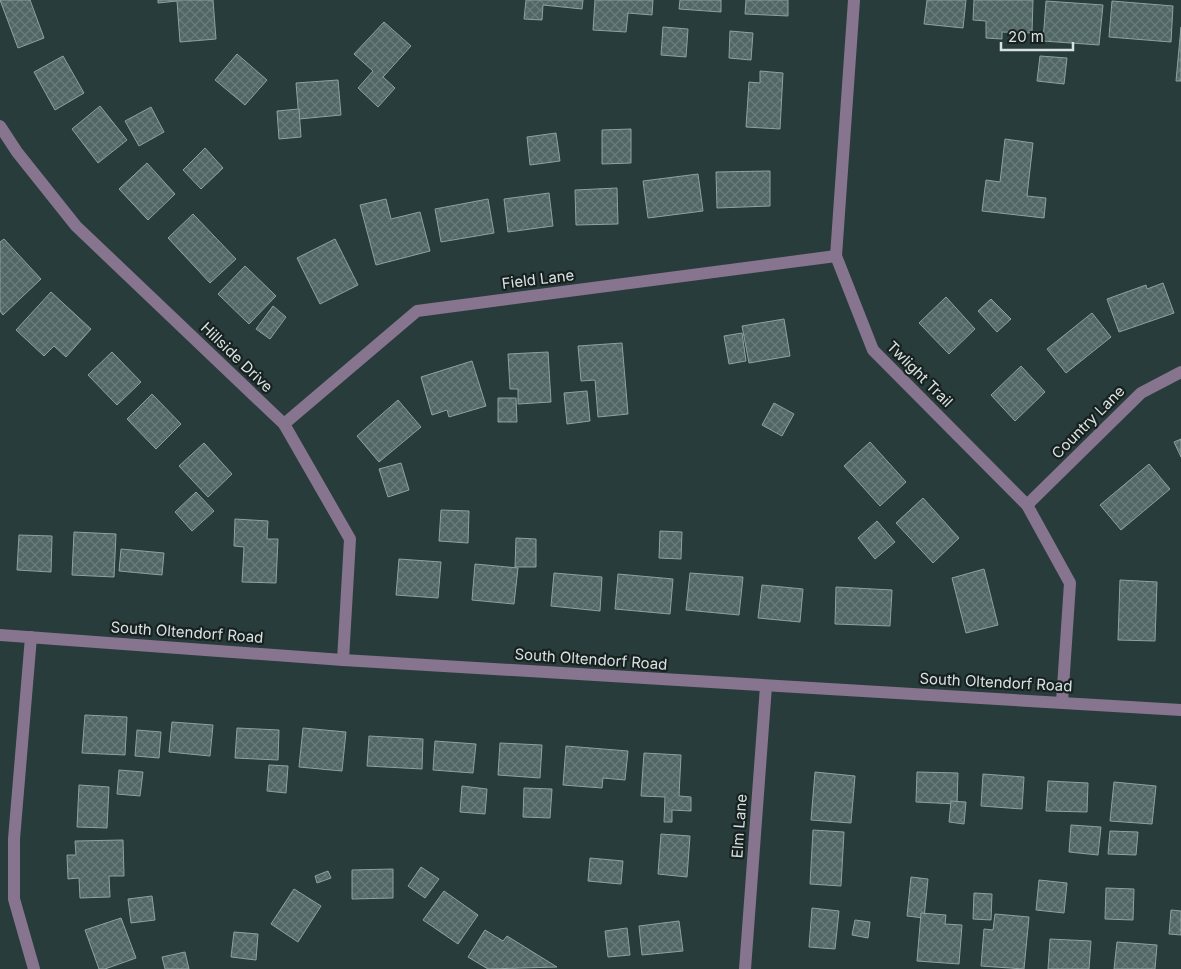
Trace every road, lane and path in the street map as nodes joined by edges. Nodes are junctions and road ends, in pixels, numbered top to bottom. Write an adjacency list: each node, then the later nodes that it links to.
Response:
1 (854, 0): 3 (street, Twlight Trail)
2 (0, 126): 5 (street, Hillside Drive)
3 (836, 256): 5 (street, Field Lane); 6 (street, Twlight Trail)
4 (1181, 372): 6 (street, Country Lane)
5 (284, 424): 9 (street, Hillside Drive)
6 (1027, 505): 11 (street, Twlight Trail)
7 (0, 635): 8 (street, South Oltendorf Road)
8 (31, 638): 9 (street, South Oltendorf Road); 13 (street)
9 (343, 660): 10 (street, South Oltendorf Road)
10 (766, 686): 11 (street, South Oltendorf Road); 14 (street, Elm Lane)
11 (1062, 702): 12 (street, South Oltendorf Road)
12 (1181, 710)
13 (34, 969)
14 (745, 969)

